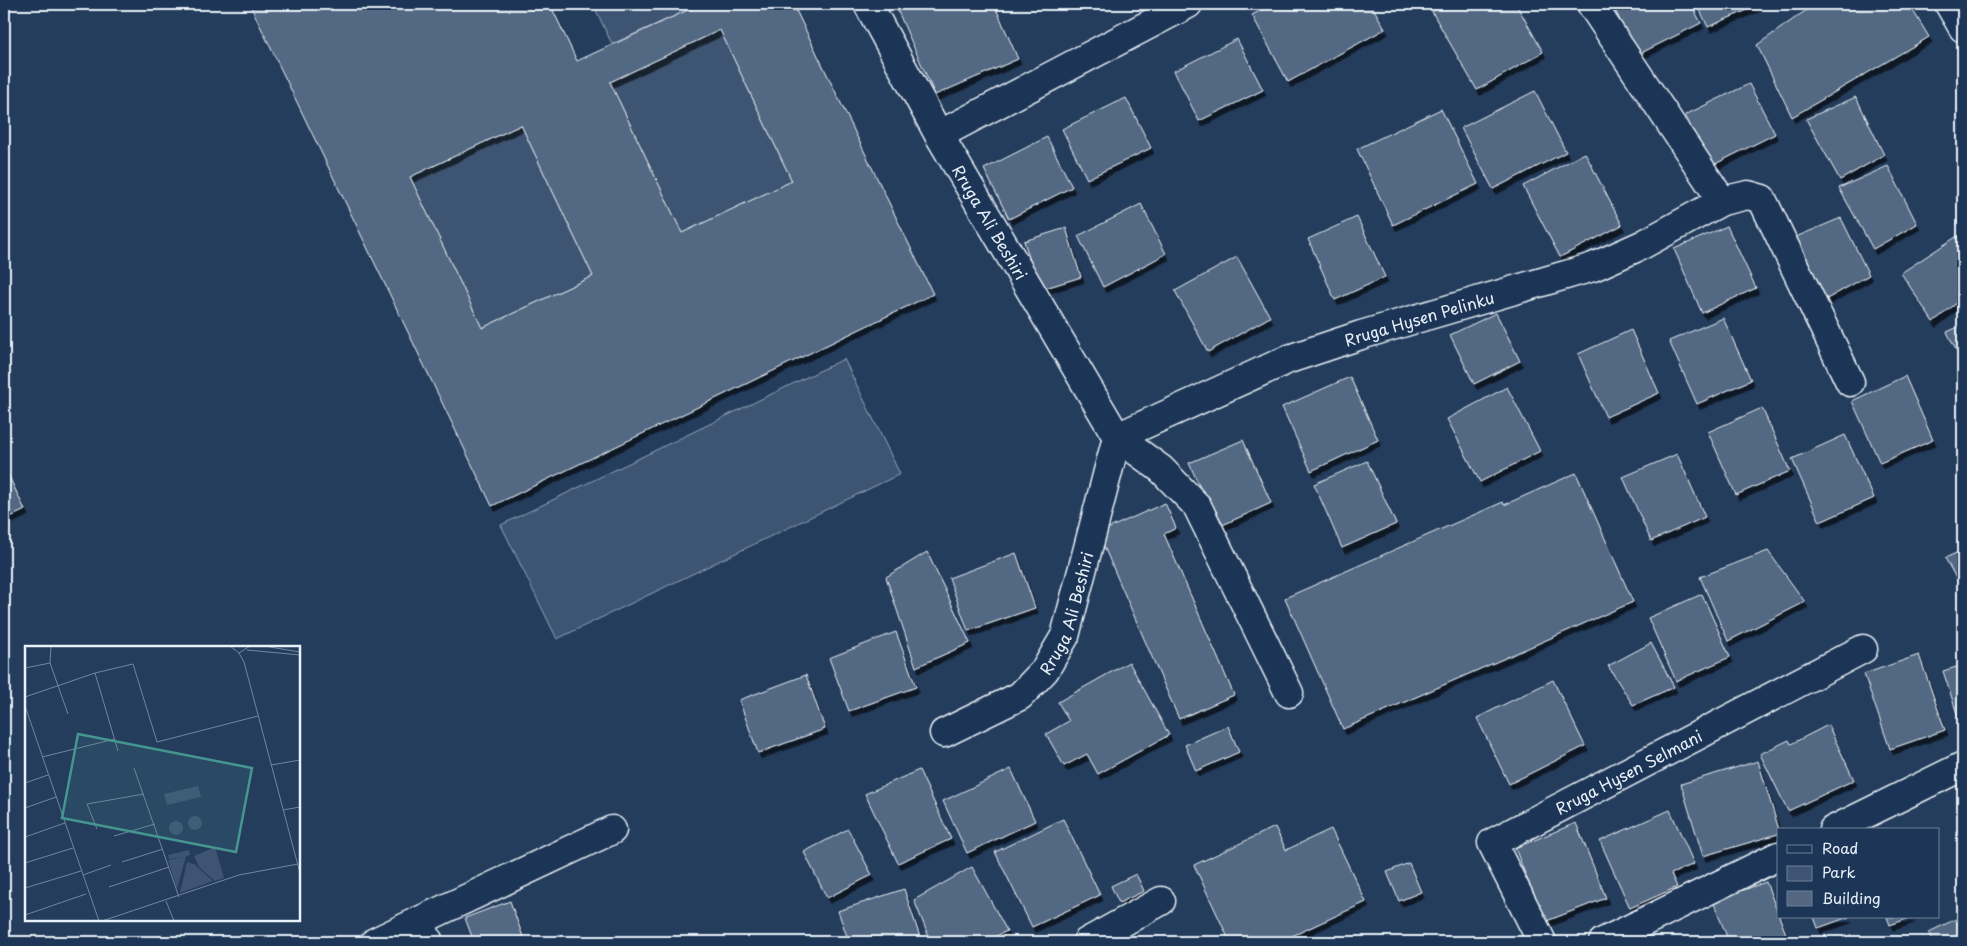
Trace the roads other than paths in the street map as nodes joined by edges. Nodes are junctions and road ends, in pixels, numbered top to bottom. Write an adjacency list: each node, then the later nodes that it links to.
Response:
1 (868, 4): 6 (street, Rruga Ali Beshiri)
2 (1188, 4): 6 (street)
3 (1591, 4): 7 (street)
4 (1949, 4): 5 (street)
5 (1963, 28)
6 (939, 134): 9 (street, Rruga Ali Beshiri)
7 (1722, 201): 8 (street, Rruga Hysen Pelinku); 9 (street, Rruga Hysen Pelinku)
8 (1850, 382)
9 (1117, 437): 11 (street, Rruga Ali Beshiri); 12 (street, Rruga Ali Beshiri)
10 (1863, 649): 21 (street, Rruga Hysen Selmani)
11 (1289, 693)
12 (944, 733)
13 (1963, 766): 14 (street)
14 (1837, 828)
15 (612, 830): 18 (street)
16 (1777, 856): 22 (street)
17 (1161, 901): 20 (street)
18 (424, 932): 19 (street)
19 (374, 942)
20 (1087, 942)
21 (1542, 942)
22 (1603, 942)

